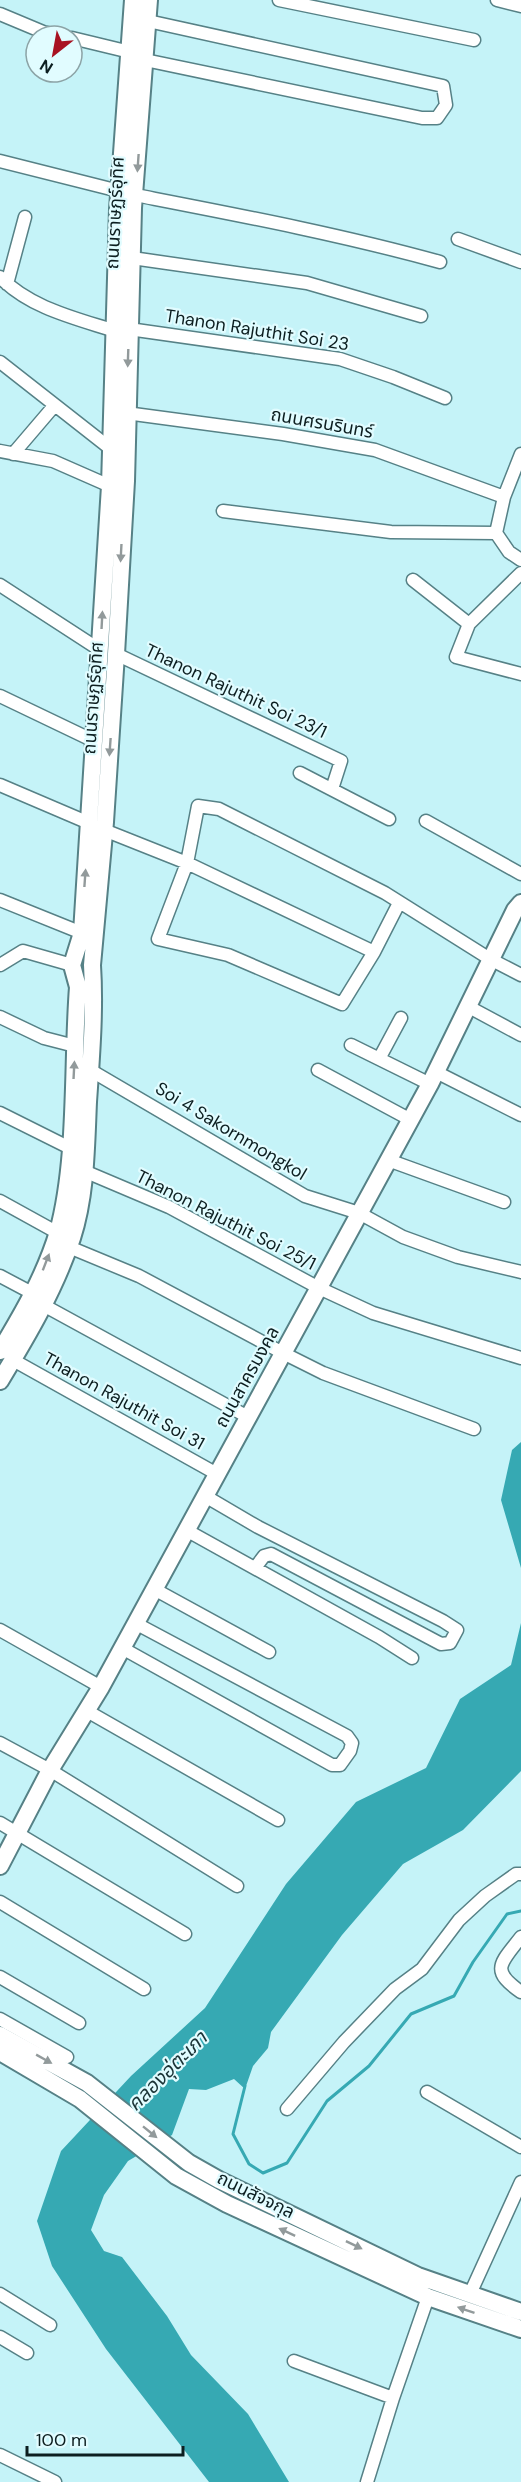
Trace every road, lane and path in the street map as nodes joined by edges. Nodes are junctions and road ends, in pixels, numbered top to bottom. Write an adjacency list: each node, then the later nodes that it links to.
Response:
1 (133, 0): 11 (street, ถนนราษฏร์อุทิศ)
2 (149, 0): 7 (street, ถนนราษฏร์อุทิศ)
3 (279, 0): 9 (street)
4 (497, 0): 5 (street)
5 (521, 6)
6 (0, 14): 8 (street)
7 (148, 21): 12 (street, ถนนราษฏร์อุทิศ); 12 (street)
8 (24, 24)
9 (474, 40)
10 (84, 41): 11 (street)
11 (130, 52): 13 (street, ถนนราษฏร์อุทิศ)
12 (145, 60): 13 (street, ถนนราษฏร์อุทิศ)
13 (133, 119): 15 (street, ถนนราษฏร์อุทิศ)
14 (0, 161): 15 (street)
15 (127, 193): 18 (street, ถนนราษฏร์อุทิศ); 19 (street); 23 (street, ถนนราษฏร์อุทิศ)
16 (25, 217): 21 (street)
17 (458, 239): 20 (street)
18 (132, 258): 22 (street); 23 (street, ถนนราษฏร์อุทิศ)
19 (440, 262)
20 (521, 262)
21 (3, 281): 23 (street, Thanon Rajuthit Soi 23)
22 (420, 316)
23 (122, 330): 25 (street, Thanon Rajuthit Soi 23); 27 (street, ถนนราษฏร์อุทิศ, one-way to 27); 28 (street, ถนนราษฏร์อุทิศ)
24 (0, 363): 26 (street)
25 (445, 398)
26 (54, 406): 28 (street); 30 (street)
27 (126, 413): 33 (street, ถนนศรนรินทร์); 41 (street, ถนนราษฏร์อุทิศ, one-way to 41)
28 (111, 449): 32 (street, ถนนราษฏร์อุทิศ)
29 (0, 451): 30 (street)
30 (13, 454): 32 (street)
31 (521, 454): 33 (street)
32 (110, 486): 41 (street, ถนนราษฏร์อุทิศ, one-way to 32)
33 (504, 497): 35 (street)
34 (223, 511): 35 (street)
35 (496, 533): 36 (street)
36 (521, 560)
37 (521, 573): 40 (street)
38 (413, 580): 40 (street)
39 (0, 585): 41 (street, Thanon Rajuthit Soi 23/1)
40 (469, 624): 42 (street)
41 (108, 652): 44 (street, ถนนราษฏร์อุทิศ); 47 (street, Thanon Rajuthit Soi 23/1); 50 (street, ถนนราษฏร์อุทิศ, one-way to 50)
42 (521, 674)
43 (0, 696): 44 (street)
44 (94, 741): 50 (street, ถนนราษฏร์อุทิศ)
45 (300, 773): 47 (street)
46 (0, 785): 50 (street)
47 (332, 789): 48 (street)
48 (389, 819)
49 (426, 821): 52 (street)
50 (97, 826): 51 (street); 56 (street, ถนนราษฏร์อุทิศ, one-way to 50); 62 (street, ถนนราษฏร์อุทิศ)
51 (187, 863): 54 (street); 57 (street); 57 (street)
52 (521, 873)
53 (0, 900): 56 (street)
54 (399, 903): 57 (street); 58 (street)
55 (519, 909): 58 (street, ถนนสาครมงคล)
56 (82, 933): 60 (street, ถนนราษฏร์อุทิศ)
57 (374, 952)
58 (490, 959): 61 (street); 63 (street, ถนนสาครมงคล)
59 (0, 965): 60 (street)
60 (72, 965): 62 (street, ถนนราษฏร์อุทิศ)
61 (521, 975)
62 (86, 987): 68 (street, ถนนราษฏร์อุทิศ); 70 (street, ถนนราษฏร์อุทิศ)
63 (469, 1007): 66 (street); 72 (street, ถนนสาครมงคล)
64 (0, 1017): 68 (street)
65 (401, 1018): 69 (street)
66 (521, 1035)
67 (351, 1045): 69 (street)
68 (75, 1046): 76 (street, ถนนราษฏร์อุทิศ, one-way to 68)
69 (379, 1059): 72 (street)
70 (90, 1070): 78 (street, ถนนราษฏร์อุทิศ); 81 (street, Soi 4 Sakornmongkol)
71 (318, 1070): 75 (street)
72 (433, 1078): 74 (street); 75 (street, ถนนสาครมงคล)
73 (0, 1113): 76 (street)
74 (521, 1115)
75 (411, 1119): 77 (street, ถนนสาครมงคล)
76 (70, 1148): 82 (street, ถนนราษฏร์อุทิศ)
77 (388, 1160): 80 (street); 81 (street, ถนนสาครมงคล)
78 (84, 1170): 83 (street, ถนนราษฏร์อุทิศ); 86 (street, Thanon Rajuthit Soi 25/1)
79 (0, 1201): 82 (street)
80 (504, 1202)
81 (359, 1214): 84 (street, Soi 4 Sakornmongkol); 86 (street, ถนนสาครมงคล)
82 (57, 1233): 87 (street, ถนนราษฏร์อุทิศ, one-way to 82)
83 (69, 1247): 87 (street, ถนนราษฏร์อุทิศ); 88 (street)
84 (521, 1272)
85 (0, 1276): 87 (street)
86 (319, 1288): 88 (street, ถนนสาครมงคล); 90 (street, Thanon Rajuthit Soi 25/1)
87 (40, 1300): 89 (street, ถนนราษฏร์อุทิศ); 92 (street)
88 (283, 1353): 92 (street, ถนนสาครมงคล); 93 (street)
89 (6, 1356): 91 (street, ถนนราษฏร์อุทิศ); 94 (street, Thanon Rajuthit Soi 31)
90 (521, 1358)
91 (0, 1381)
92 (248, 1417): 94 (street, ถนนสาครมงคล)
93 (474, 1429)
94 (217, 1474): 95 (street, ถนนสาครมงคล)
95 (205, 1496): 96 (street, ถนนสาครมงคล); 97 (street)
96 (186, 1530): 97 (street); 98 (street, ถนนสาครมงคล)
97 (255, 1568): 103 (street)
98 (154, 1589): 99 (street, ถนนสาครมงคล); 102 (street)
99 (135, 1623): 101 (street, ถนนสาครมงคล); 101 (street)
100 (0, 1630): 104 (street)
101 (122, 1648): 104 (street, ถนนสาครมงคล)
102 (269, 1652)
103 (412, 1658)
104 (101, 1687): 105 (street, ถนนสาครมงคล)
105 (87, 1711): 107 (street, ถนนสาครมงคล); 108 (street)
106 (0, 1743): 107 (street)
107 (50, 1770): 110 (street, ถนนสาครมงคล); 113 (street)
108 (278, 1820)
109 (0, 1823): 110 (street)
110 (17, 1832): 111 (street, ถนนสาครมงคล); 115 (street)
111 (0, 1866)
112 (521, 1874): 127 (street)
113 (237, 1886)
114 (0, 1902): 118 (street)
115 (185, 1934)
116 (520, 1937): 119 (street)
117 (0, 1977): 121 (street)
118 (144, 1989)
119 (521, 1992)
120 (0, 2019): 124 (street)
121 (79, 2023)
122 (0, 2035): 125 (street, ถนนสัจจกุล, one-way to 125)
123 (0, 2052): 125 (street, ถนนสัจจกุล)
124 (66, 2057)
125 (84, 2091): 131 (street, ถนนสัจจกุล, one-way to 131); 132 (street, ถนนสัจจกุล, one-way to 125)
126 (427, 2092): 128 (street)
127 (288, 2109)
128 (521, 2147)
129 (521, 2182): 131 (street)
130 (0, 2294): 134 (street)
131 (470, 2294): 133 (street, ถนนสัจจกุล)
132 (428, 2297): 135 (street, ถนนสัจจกุล, one-way to 132); 139 (street)
133 (521, 2312)
134 (50, 2325)
135 (521, 2329)
136 (0, 2337): 137 (street)
137 (27, 2353)
138 (294, 2361): 139 (street)
139 (393, 2398): 142 (street)
140 (0, 2455): 141 (street)
141 (55, 2482)
142 (367, 2482)

